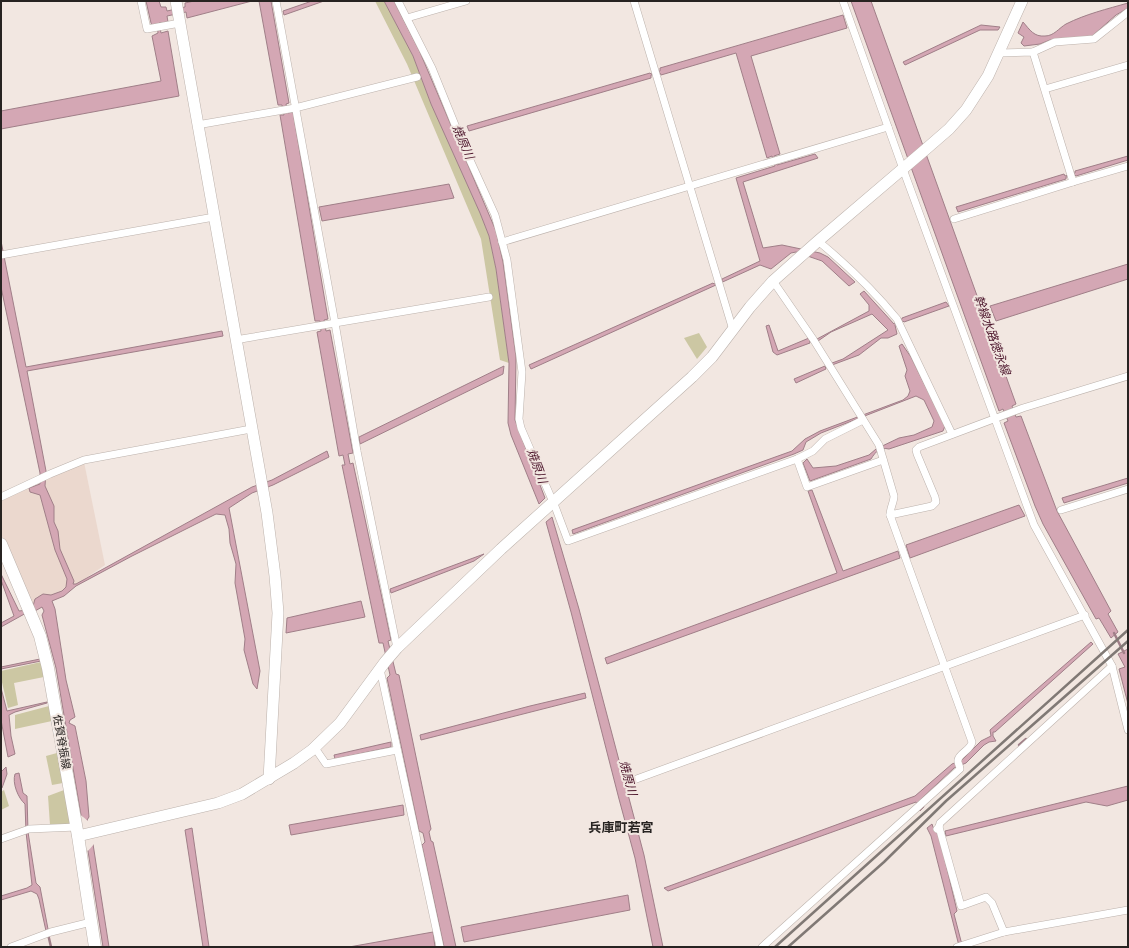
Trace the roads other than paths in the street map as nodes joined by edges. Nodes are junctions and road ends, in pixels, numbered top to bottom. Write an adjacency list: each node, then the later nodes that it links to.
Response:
1 (141, 1): 11 (street)
2 (176, 1): 11 (street)
3 (276, 1): 17 (street)
4 (398, 1): 10 (street)
5 (466, 1): 10 (street)
6 (634, 1): 23 (street)
7 (843, 1): 19 (street)
8 (1022, 1): 13 (street)
9 (1128, 12): 12 (street)
10 (407, 18): 27 (street)
11 (180, 23): 18 (street)
12 (1033, 52): 13 (street); 16 (street)
13 (1000, 53): 21 (street)
14 (1128, 65): 16 (street)
15 (417, 77): 17 (street)
16 (1045, 89): 22 (street)
17 (295, 108): 18 (street); 31 (street)
18 (198, 125): 24 (street)
19 (888, 127): 21 (street); 23 (street)
20 (1128, 166): 22 (street)
21 (905, 168): 26 (street); 35 (street)
22 (1073, 181): 25 (street)
23 (690, 187): 27 (street); 32 (street)
24 (214, 217): 28 (street); 33 (street)
25 (954, 218)
26 (818, 241): 29 (street); 38 (street)
27 (502, 242): 43 (street)
28 (3, 254)
29 (773, 281): 32 (street); 36 (street)
30 (489, 297): 31 (street)
31 (335, 323): 33 (street); 48 (street)
32 (733, 330): 43 (street)
33 (235, 340): 37 (street)
34 (1128, 376): 35 (street)
35 (995, 418): 38 (street); 47 (street)
36 (863, 420): 39 (street); 40 (street)
37 (251, 429): 42 (street); 54 (street)
38 (952, 434): 45 (street)
39 (797, 459): 40 (street); 43 (street)
40 (883, 460): 45 (street)
41 (1128, 489): 44 (street)
42 (1, 497)
43 (553, 503): 48 (street)
44 (1062, 510)
45 (890, 515): 49 (street)
46 (1, 544): 56 (main road, 佐賀脊振線)
47 (1085, 615): 49 (street); 50 (street)
48 (389, 658): 52 (street); 53 (street)
49 (945, 666): 55 (street); 65 (street)
50 (1112, 666): 51 (street); 60 (street)
51 (1128, 730)
52 (315, 748): 53 (street); 54 (street)
53 (397, 750): 64 (street)
54 (269, 779): 56 (street)
55 (631, 781)
56 (83, 832): 57 (street); 59 (main road, 佐賀脊振線)
57 (1, 839)
58 (1128, 910): 60 (street)
59 (91, 922): 62 (street); 63 (main road, 佐賀脊振線)
60 (1004, 932): 61 (street)
61 (960, 946)
62 (11, 947)
63 (95, 947)
64 (440, 947)
65 (762, 947)

